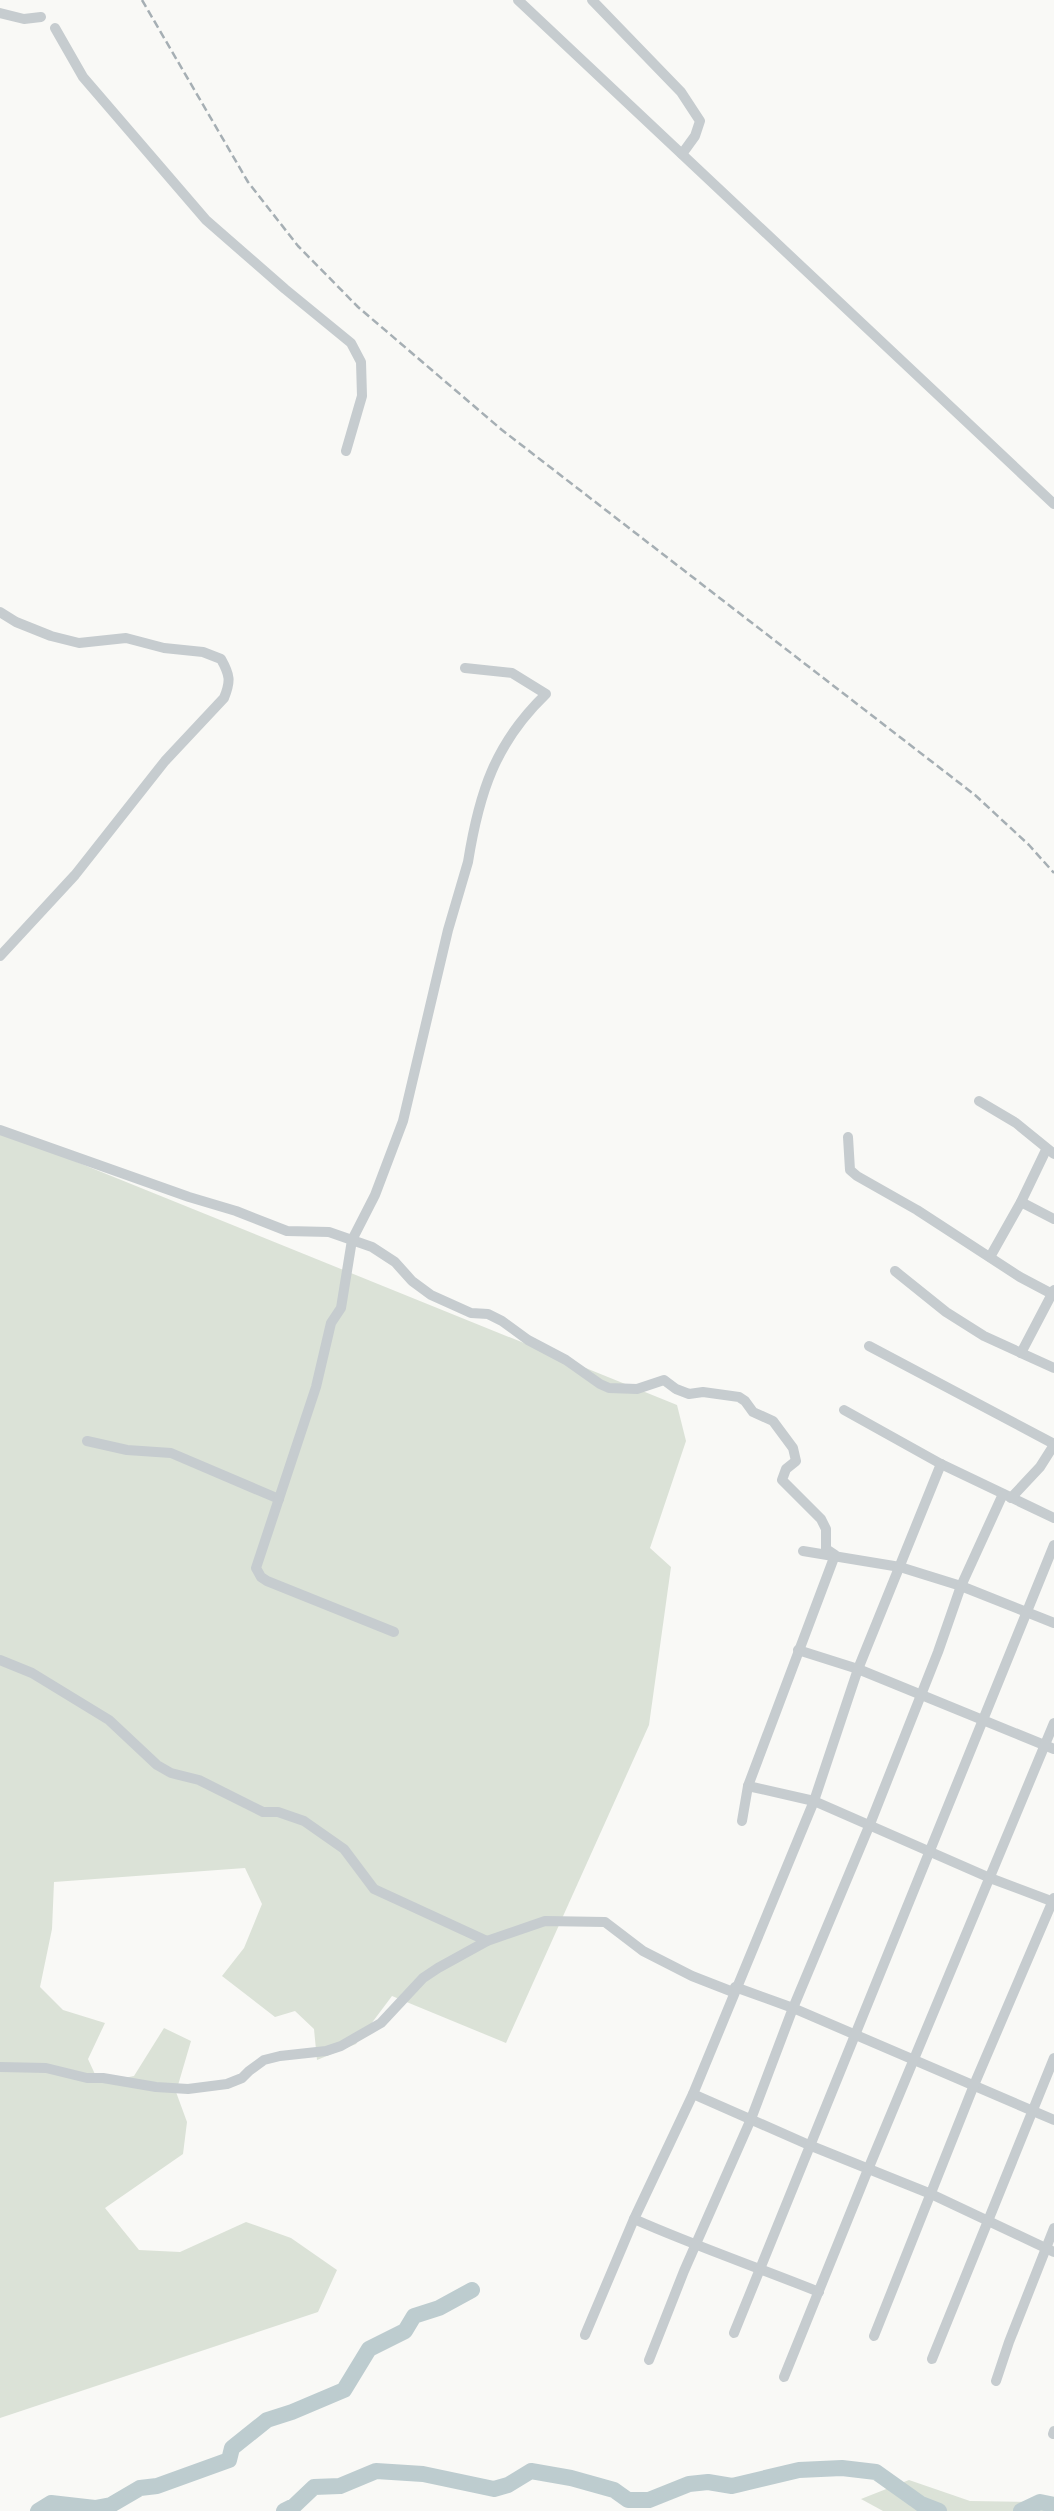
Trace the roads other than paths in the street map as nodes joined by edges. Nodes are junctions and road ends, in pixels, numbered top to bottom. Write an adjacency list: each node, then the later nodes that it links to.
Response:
1 (518, 0): 6 (street)
2 (592, 0): 6 (street)
3 (0, 13): 4 (street)
4 (41, 17)
5 (55, 28): 7 (street)
6 (682, 154): 8 (street)
7 (346, 451)
8 (1054, 504)
9 (0, 612): 11 (street)
10 (465, 668): 18 (street)
11 (0, 956)
12 (979, 1101): 15 (street)
13 (0, 1130): 18 (street)
14 (848, 1137): 19 (street)
15 (1050, 1152): 16 (street)
16 (1021, 1202): 17 (street); 19 (street)
17 (1054, 1219)
18 (352, 1240): 30 (street); 34 (street)
19 (990, 1257): 21 (street)
20 (895, 1270): 23 (street)
21 (1053, 1293): 23 (street)
22 (869, 1346): 27 (street)
23 (1021, 1353): 24 (street)
24 (1054, 1368)
25 (844, 1410): 28 (street)
26 (87, 1441): 30 (street)
27 (1054, 1445): 29 (street)
28 (942, 1464): 29 (street); 35 (street)
29 (1007, 1496): 31 (street); 36 (street)
30 (279, 1499): 39 (street)
31 (1054, 1518)
32 (1054, 1544): 37 (street)
33 (803, 1550): 34 (street)
34 (835, 1555): 35 (street); 40 (street)
35 (900, 1567): 36 (street); 42 (street)
36 (961, 1586): 37 (street); 43 (street)
37 (1028, 1612): 38 (street); 44 (street)
38 (1054, 1623)
39 (394, 1632)
40 (798, 1650): 42 (street); 47 (street)
41 (0, 1660): 54 (street)
42 (858, 1668): 43 (street); 48 (street)
43 (920, 1695): 44 (street); 50 (street)
44 (984, 1720): 46 (street); 51 (street)
45 (1054, 1723): 46 (street)
46 (1050, 1747): 52 (street)
47 (748, 1786): 48 (street); 49 (street)
48 (814, 1801): 50 (street); 55 (street)
49 (742, 1821)
50 (870, 1824): 51 (street); 56 (street)
51 (929, 1850): 52 (street); 57 (street)
52 (990, 1878): 53 (street); 59 (street)
53 (1053, 1900): 61 (street)
54 (487, 1941): 55 (street); 60 (street)
55 (734, 1990): 56 (street); 62 (street)
56 (794, 2008): 57 (street); 64 (street)
57 (854, 2033): 59 (street); 66 (street)
58 (1054, 2058): 63 (street)
59 (914, 2059): 61 (street); 67 (street)
60 (0, 2067)
61 (974, 2086): 63 (street); 68 (street)
62 (693, 2094): 64 (street); 69 (street)
63 (1032, 2111): 65 (street); 70 (street)
64 (751, 2119): 66 (street); 72 (street)
65 (1054, 2120)
66 (809, 2145): 67 (street); 74 (street)
67 (868, 2167): 68 (street); 75 (street)
68 (931, 2194): 70 (street); 78 (street)
69 (634, 2219): 72 (street); 77 (street)
70 (987, 2221): 73 (street); 79 (street)
71 (1054, 2228): 73 (street)
72 (696, 2246): 74 (street); 80 (street)
73 (1050, 2250): 82 (street)
74 (760, 2268): 75 (street); 76 (street)
75 (819, 2292): 81 (street)
76 (734, 2333)
77 (585, 2335)
78 (874, 2336)
79 (932, 2359)
80 (649, 2360)
81 (784, 2378)
82 (996, 2381)

